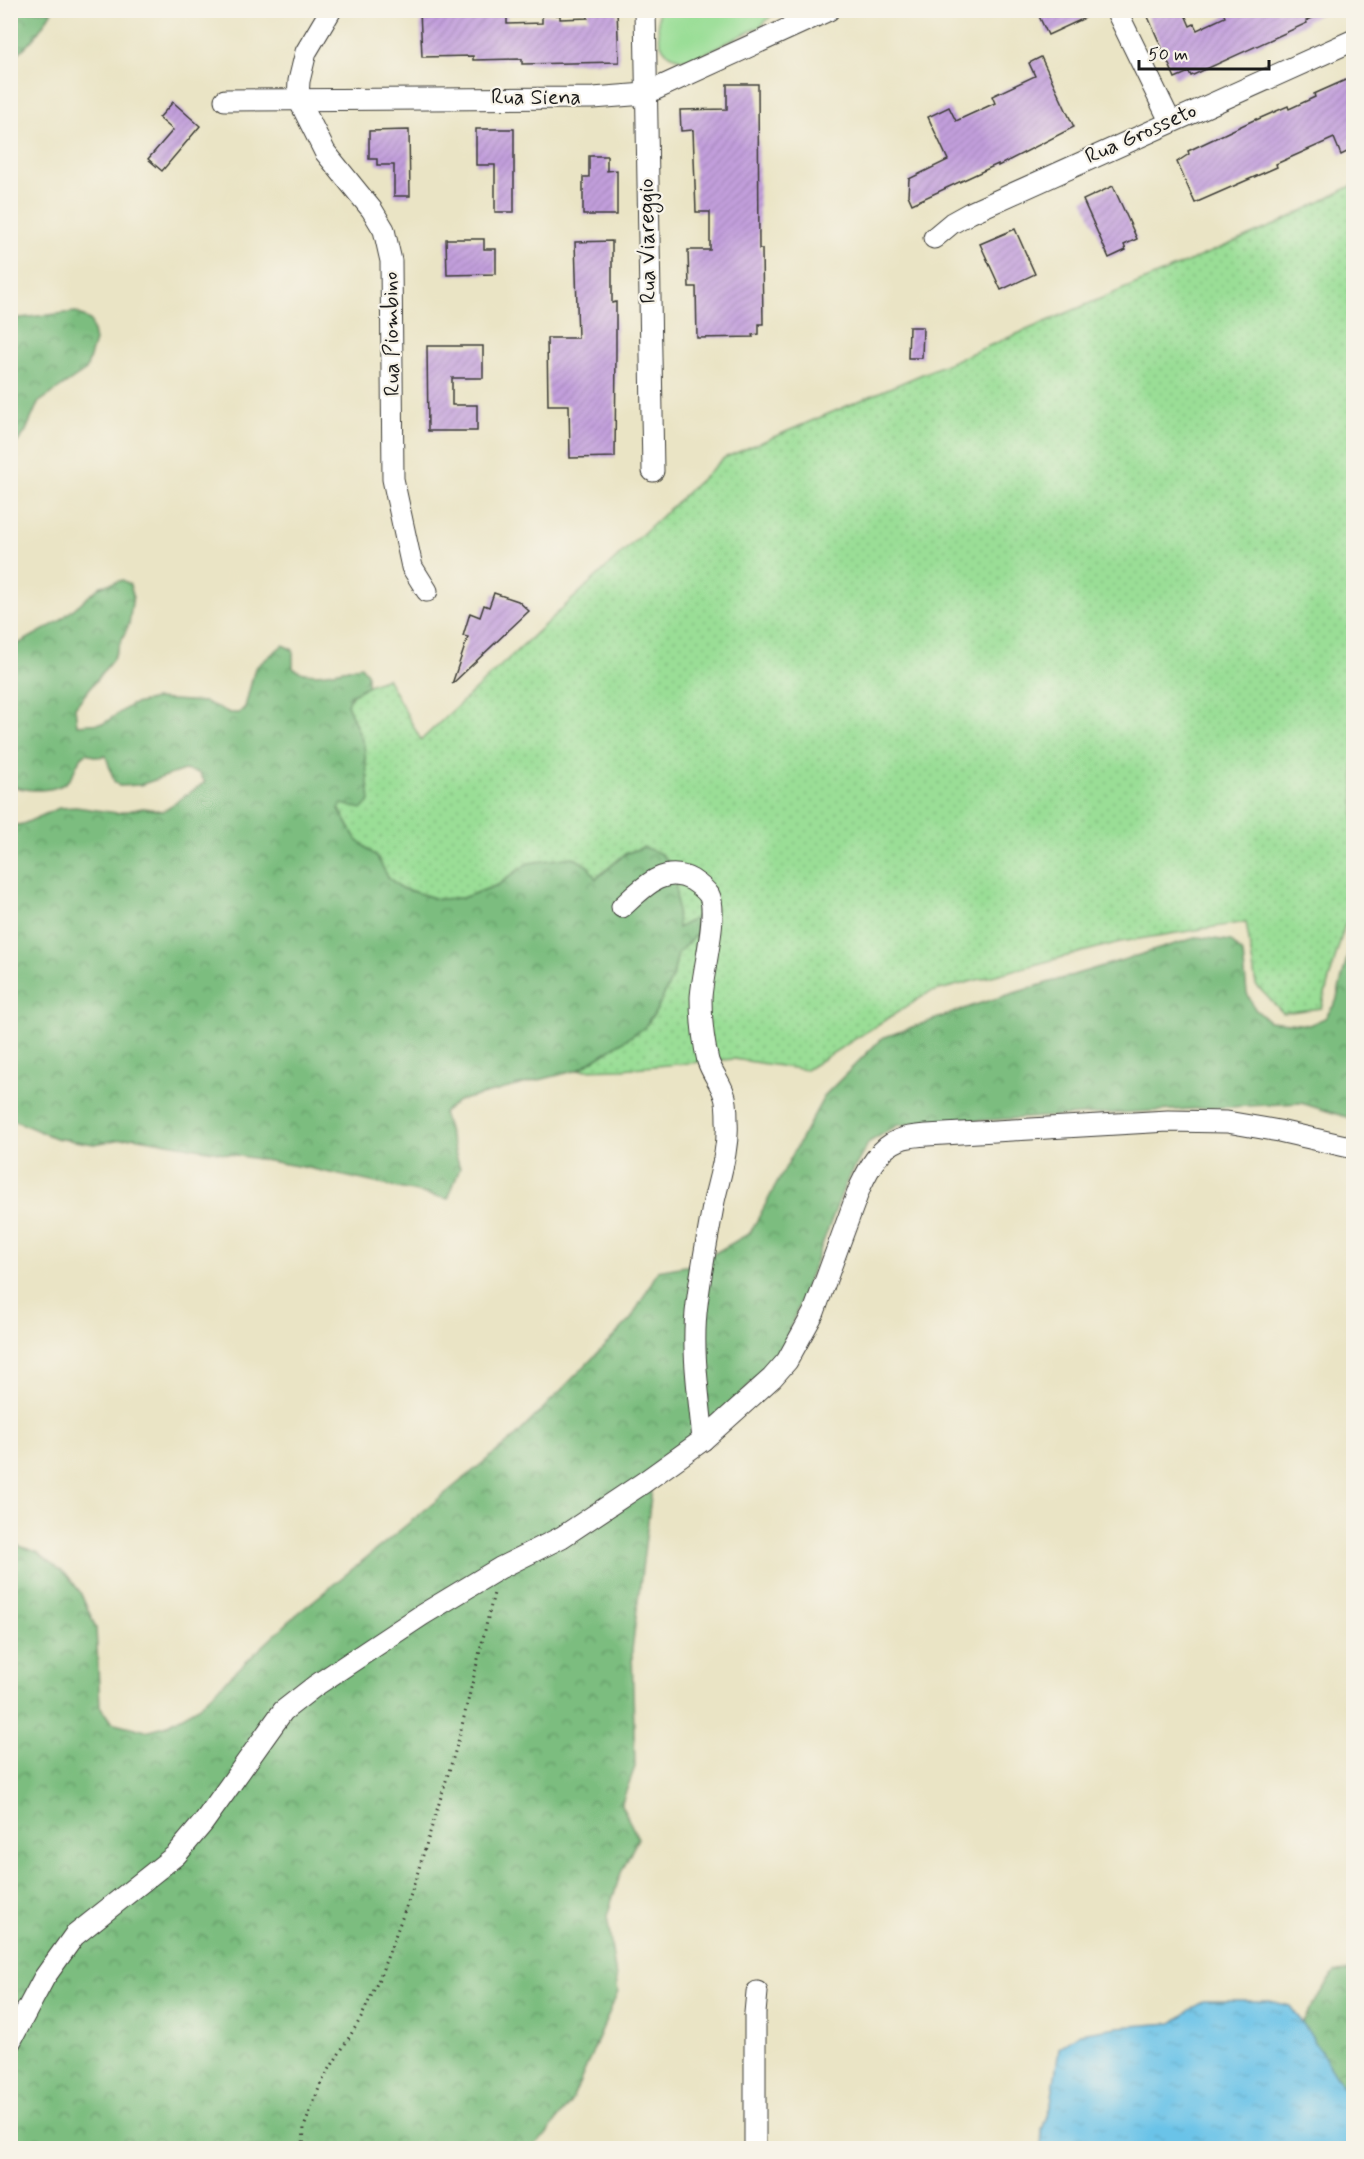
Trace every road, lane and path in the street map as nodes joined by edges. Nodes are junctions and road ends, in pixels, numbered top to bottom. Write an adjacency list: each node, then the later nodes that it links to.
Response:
1 (331, 10): 8 (street)
2 (645, 10): 7 (street, Rua Viareggio)
3 (830, 10): 5 (street, Rua Siena)
4 (1116, 10): 10 (street)
5 (803, 16): 7 (street, Rua Siena)
6 (1353, 40): 10 (street, Rua Grosseto)
7 (645, 94): 8 (street, Rua Siena); 12 (street, Rua Viareggio)
8 (298, 98): 9 (street, Rua Siena); 13 (street, Rua Piombino)
9 (225, 100)
10 (1170, 121): 11 (street, Rua Grosseto)
11 (934, 238)
12 (652, 471)
13 (427, 591)
14 (622, 907): 16 (street)
15 (1353, 1148): 16 (street)
16 (703, 1440): 17 (street)
17 (500, 1568): 19 (street); 20 (path)
18 (757, 1992): 21 (street)
19 (10, 2042)
20 (303, 2148)
21 (755, 2148)

